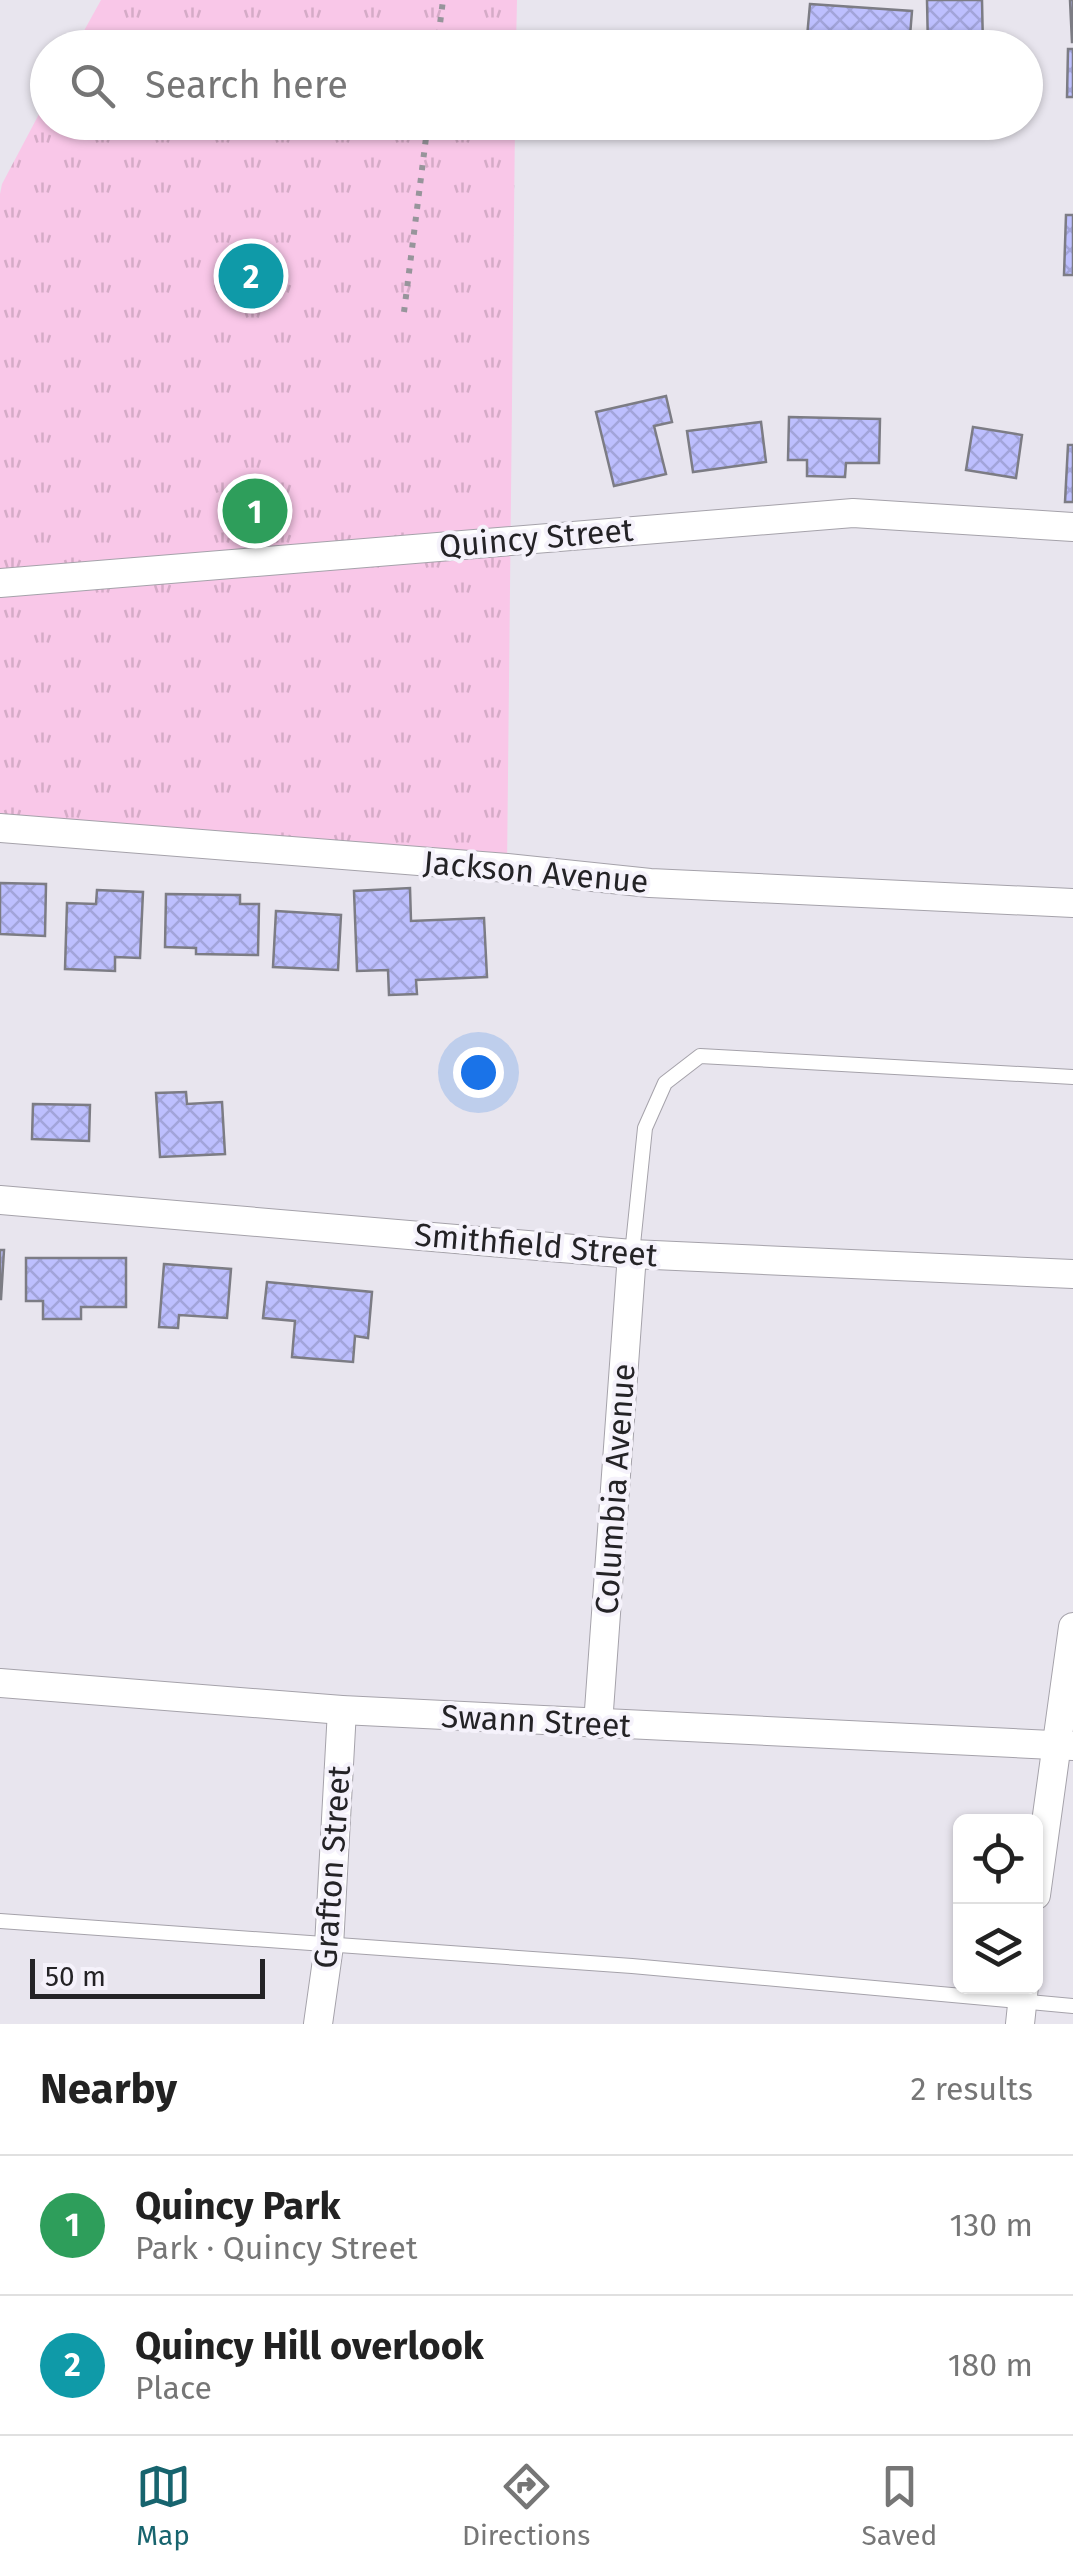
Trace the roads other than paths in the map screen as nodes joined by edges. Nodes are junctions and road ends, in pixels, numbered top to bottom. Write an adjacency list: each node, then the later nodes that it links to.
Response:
1 (1073, 527): 2 (street, Quincy Street)
2 (0, 582)
3 (0, 828): 4 (street, Jackson Avenue)
4 (1073, 904)
5 (1073, 1077): 7 (lane)
6 (0, 1200): 7 (street, Smithfield Street)
7 (632, 1254): 8 (street, Smithfield Street); 12 (street, Columbia Avenue)
8 (1073, 1274)
9 (1073, 1627): 13 (street)
10 (0, 1683): 11 (street, Swann Street)
11 (342, 1710): 12 (street, Swann Street); 16 (street, Grafton Street)
12 (598, 1724): 13 (street, Swann Street)
13 (1064, 1745): 14 (street)
14 (1043, 1858)
15 (0, 1921): 16 (lane)
16 (329, 1946): 17 (lane); 19 (street, Grafton Street)
17 (1022, 2005): 18 (lane)
18 (1073, 2006)
19 (318, 2024)

